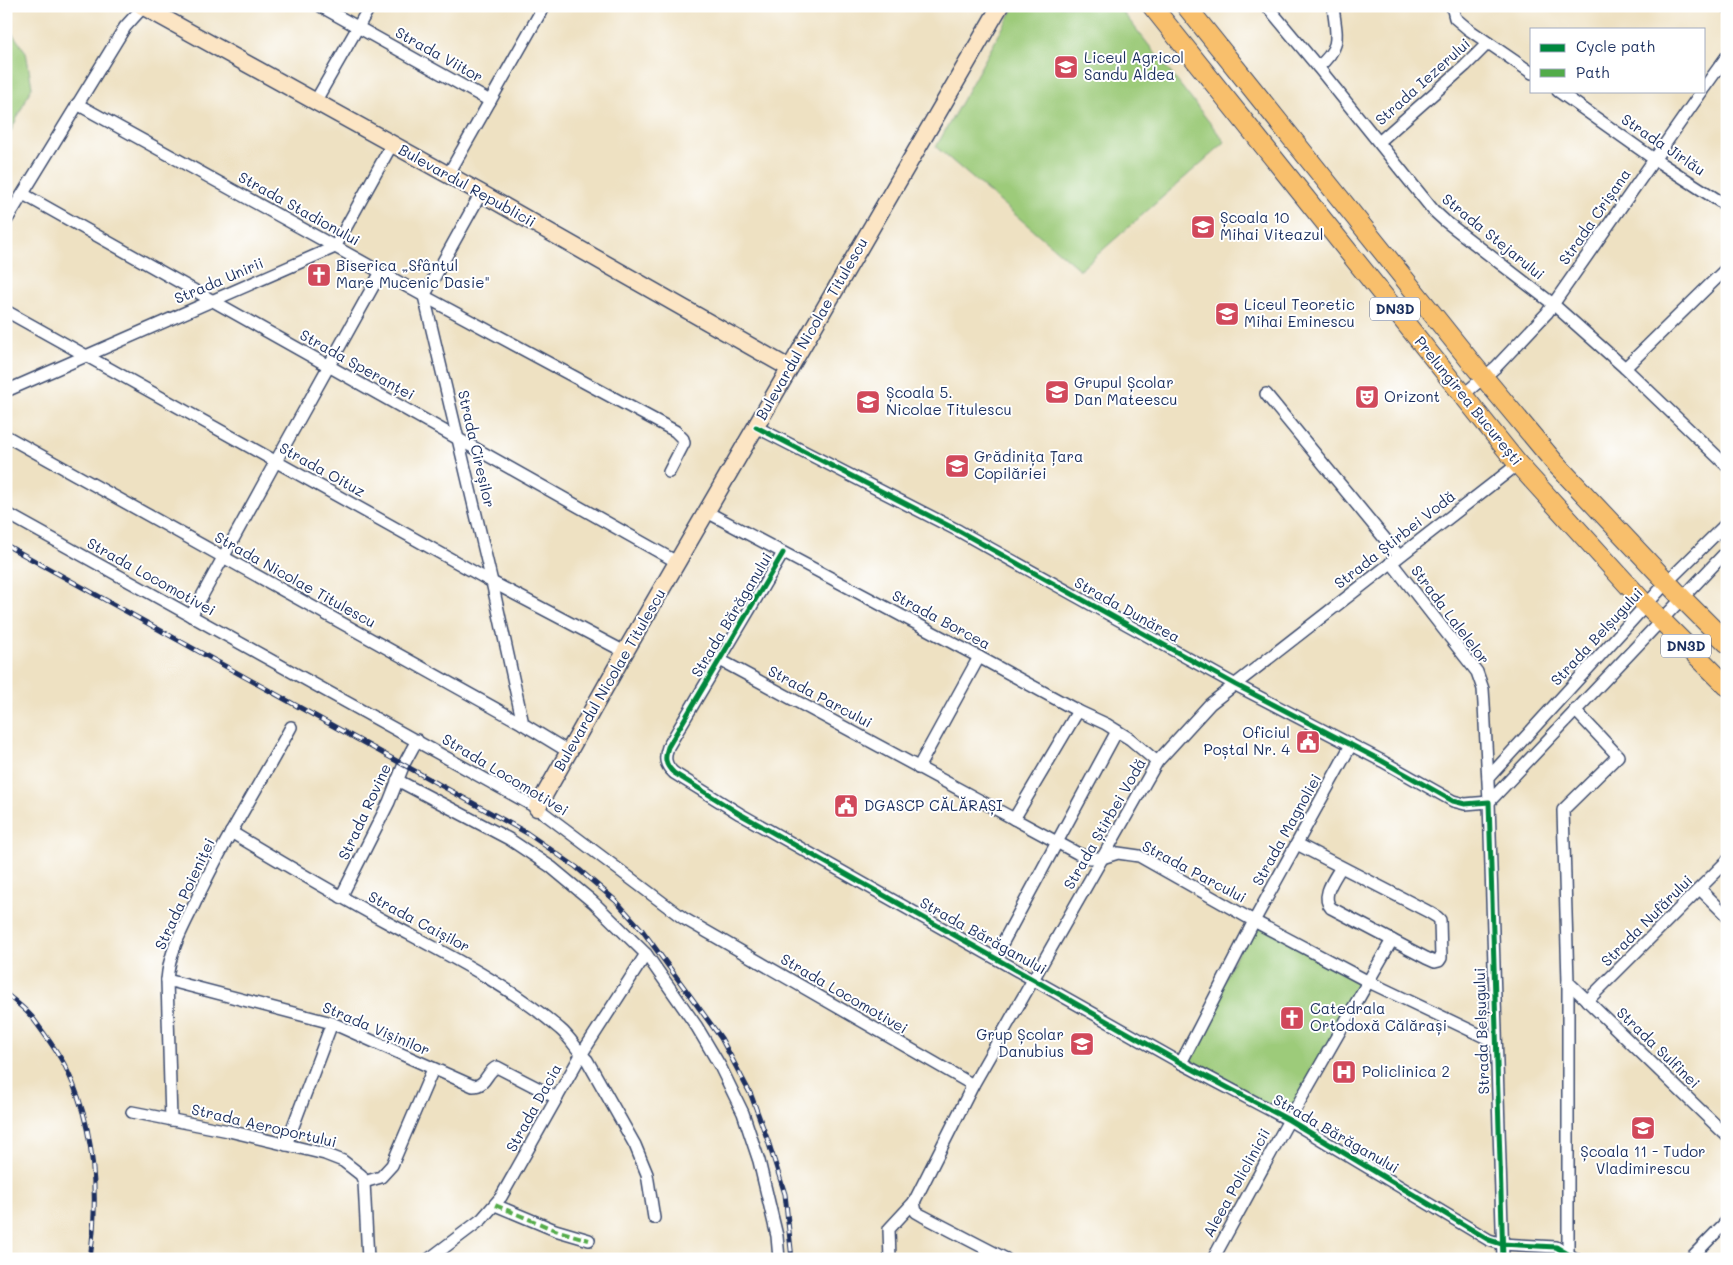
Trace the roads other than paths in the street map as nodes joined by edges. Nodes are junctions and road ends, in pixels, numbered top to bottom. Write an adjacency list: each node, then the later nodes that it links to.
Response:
1 (143, 6): 20 (main road, Bulevardul Republicii); 21 (street)
2 (320, 6): 11 (street, Strada Viitor)
3 (370, 6): 11 (street)
4 (544, 6): 19 (street)
5 (1000, 6): 39 (main road, Bulevardul Nicolae Titulescu)
6 (1152, 6): 44 (main road, Prelungirea București / DN3D)
7 (1186, 6): 41 (main road, Prelungirea București / DN3D)
8 (1267, 6): 14 (street, Strada Stejarului)
9 (1333, 6): 14 (street)
10 (1453, 12): 12 (street)
11 (358, 27): 19 (street, Strada Viitor); 20 (street)
12 (1488, 43): 15 (street); 22 (street, Strada Iezerului)
13 (1727, 56): 16 (street)
14 (1318, 66): 22 (street, Strada Stejarului)
15 (1530, 72)
16 (1706, 85)
17 (1559, 92): 24 (street, Strada Jirlău)
18 (1701, 92): 24 (street, Strada Crișana)
19 (490, 101): 25 (street)
20 (315, 102): 23 (main road, Bulevardul Republicii)
21 (78, 104): 26 (street); 30 (street, Strada Stadionului)
22 (1379, 142): 35 (street, Strada Stejarului)
23 (392, 144): 25 (main road, Bulevardul Republicii); 30 (street)
24 (1654, 159): 28 (street, Strada Jirlău); 35 (street, Strada Crișana)
25 (448, 175): 27 (main road, Bulevardul Republicii)
26 (23, 194): 29 (street); 34 (street, Strada Speranței)
27 (481, 194): 33 (street); 39 (main road, Bulevardul Republicii)
28 (1727, 206)
29 (6, 222)
30 (335, 247): 32 (street, Strada Stadionului); 34 (street, Strada Unirii)
31 (1727, 268): 40 (street)
32 (382, 272): 33 (street, Strada Stadionului); 38 (street)
33 (424, 296): 47 (street, Strada Cireșilor); 51 (street, Strada Stadionului)
34 (210, 301): 37 (street, Strada Unirii); 38 (street, Strada Speranței)
35 (1554, 304): 40 (street, Strada Stejarului); 41 (street, Strada Crișana)
36 (6, 311): 37 (street, Strada Oituz)
37 (85, 355): 42 (street, Strada Unirii); 48 (street, Strada Oituz)
38 (329, 366): 47 (street, Strada Speranței); 48 (street)
39 (790, 368): 45 (main road, Bulevardul Nicolae Titulescu)
40 (1625, 368): 50 (street, Strada Stejarului)
41 (1484, 378): 44 (street, Strada Crișana); 61 (main road, Prelungirea București / DN3D)
42 (6, 390)
43 (1266, 394): 58 (street, Strada Lalelelor)
44 (1463, 395): 49 (main road, Prelungirea București / DN3D)
45 (756, 427): 52 (main road, Bulevardul Nicolae Titulescu); 70 (street, Strada Dunărea)
46 (6, 436): 57 (street, Strada Nicolae Titulescu)
47 (457, 438): 59 (street, Strada Speranței); 60 (street, Strada Cireșilor)
48 (276, 461): 57 (street); 60 (street, Strada Oituz)
49 (1518, 464): 58 (street, Strada Știrbei Vodă); 63 (main road, Prelungirea București / DN3D)
50 (1727, 466)
51 (669, 472)
52 (707, 512): 56 (street, Strada Borcea); 59 (main road, Bulevardul Nicolae Titulescu)
53 (6, 513): 64 (street, Strada Locomotivei)
54 (1727, 522): 61 (street, Strada Belșugului)
55 (1727, 551): 62 (street)
56 (784, 553): 68 (street, Strada Borcea); 69 (street, Strada Bărăganului)
57 (223, 556): 64 (street); 74 (street, Strada Nicolae Titulescu)
58 (1395, 559): 70 (street, Strada Știrbei Vodă); 82 (street, Strada Lalelelor)
59 (677, 562): 67 (main road, Bulevardul Nicolae Titulescu)
60 (492, 582): 67 (street, Strada Oituz); 74 (street, Strada Cireșilor)
61 (1667, 582): 62 (main road, Prelungirea București / DN3D); 63 (street, Strada Belșugului)
62 (1682, 598): 65 (street); 66 (main road, Prelungirea București / DN3D)
63 (1646, 605): 65 (main road, Prelungirea București / DN3D); 82 (street, Strada Belșugului)
64 (191, 616): 77 (street, Strada Locomotivei)
65 (1660, 620): 71 (main road, Prelungirea București / DN3D); 72 (street)
66 (1727, 642)
67 (625, 652): 79 (main road, Bulevardul Nicolae Titulescu)
68 (979, 657): 73 (street, Strada Borcea); 81 (street)
69 (720, 660): 81 (street, Strada Parcului); 99 (street, Strada Bărăganului)
70 (1236, 685): 78 (street, Strada Dunărea); 80 (street, Strada Știrbei Vodă)
71 (1727, 686)
72 (1575, 710): 84 (street); 103 (street)
73 (1078, 711): 76 (street, Strada Borcea); 86 (street)
74 (523, 724): 79 (street, Strada Nicolae Titulescu)
75 (291, 727): 87 (street, Strada Poieniței)
76 (1117, 731): 80 (street, Strada Borcea); 88 (street)
77 (416, 740): 83 (street, Strada Rovine); 85 (street, Strada Locomotivei)
78 (1351, 745): 84 (street, Strada Dunărea); 89 (street, Strada Magnoliei)
79 (569, 752): 85 (main road, Bulevardul Nicolae Titulescu)
80 (1157, 762): 90 (street, Strada Știrbei Vodă)
81 (918, 768): 86 (street, Strada Parcului)
82 (1488, 778): 84 (street, Strada Belșugului)
83 (397, 780): 94 (street, Strada Rovine); 98 (street)
84 (1489, 802): 106 (street, Strada Belșugului)
85 (537, 808): 110 (street, Strada Locomotivei)
86 (1014, 819): 88 (street, Strada Parcului)
87 (231, 832): 94 (street, Strada Caișilor); 101 (street, Strada Poieniței)
88 (1056, 842): 90 (street, Strada Parcului); 99 (street)
89 (1297, 844): 92 (street); 96 (street, Strada Magnoliei)
90 (1102, 858): 96 (street, Strada Parcului); 100 (street, Strada Știrbei Vodă)
91 (1727, 861): 93 (street, Strada Nufărului)
92 (1342, 867): 97 (street); 97 (street)
93 (1700, 889): 95 (street); 104 (street, Strada Nufărului)
94 (341, 897): 107 (street, Strada Caișilor)
95 (1727, 916)
96 (1254, 921): 102 (street, Strada Parcului); 108 (street, Strada Magnoliei)
97 (1392, 940): 102 (street, Aleea Policlinicii)
98 (646, 954): 107 (street, Strada Dacia); 127 (street)
99 (994, 957): 100 (street, Strada Bărăganului)
100 (1034, 979): 108 (street, Strada Bărăganului); 110 (street, Strada Știrbei Vodă)
101 (167, 980): 105 (street, Strada Vișinilor); 113 (street, Strada Poieniței)
102 (1369, 982): 106 (street, Strada Parcului); 114 (street, Aleea Policlinicii)
103 (1568, 982): 104 (street, Strada Sulfinei); 124 (street)
104 (1587, 1001): 115 (street, Strada Sulfinei)
105 (332, 1023): 109 (street, Strada Vișinilor); 116 (street)
106 (1495, 1042): 123 (street, Strada Belșugului)
107 (581, 1055): 111 (street, Strada Dacia); 120 (street, Strada Caișilor)
108 (1181, 1063): 114 (street, Strada Bărăganului)
109 (433, 1069): 111 (street, Strada Vișinilor); 117 (street)
110 (973, 1085): 118 (street, Strada Știrbei Vodă)
111 (557, 1098): 119 (street, Strada Dacia)
112 (132, 1112): 113 (street, Strada Aeroportului)
113 (171, 1120): 116 (street, Strada Aeroportului)
114 (1289, 1120): 123 (street, Strada Bărăganului); 130 (street, Aleea Policlinicii)
115 (1727, 1136)
116 (286, 1145): 117 (street, Strada Aeroportului)
117 (364, 1182): 125 (street)
118 (914, 1202): 128 (street, Strada Știrbei Vodă); 129 (street)
119 (495, 1205): 122 (street); 126 (street, Strada Dacia)
120 (654, 1218)
121 (1727, 1221): 132 (street)
122 (589, 1240)
123 (1502, 1244): 124 (street, Strada Bărăganului); 131 (street, Strada Belșugului)
124 (1572, 1256)
125 (368, 1259)
126 (429, 1259)
127 (780, 1259)
128 (890, 1259)
129 (1006, 1259)
130 (1213, 1259)
131 (1503, 1259)
132 (1690, 1259)

